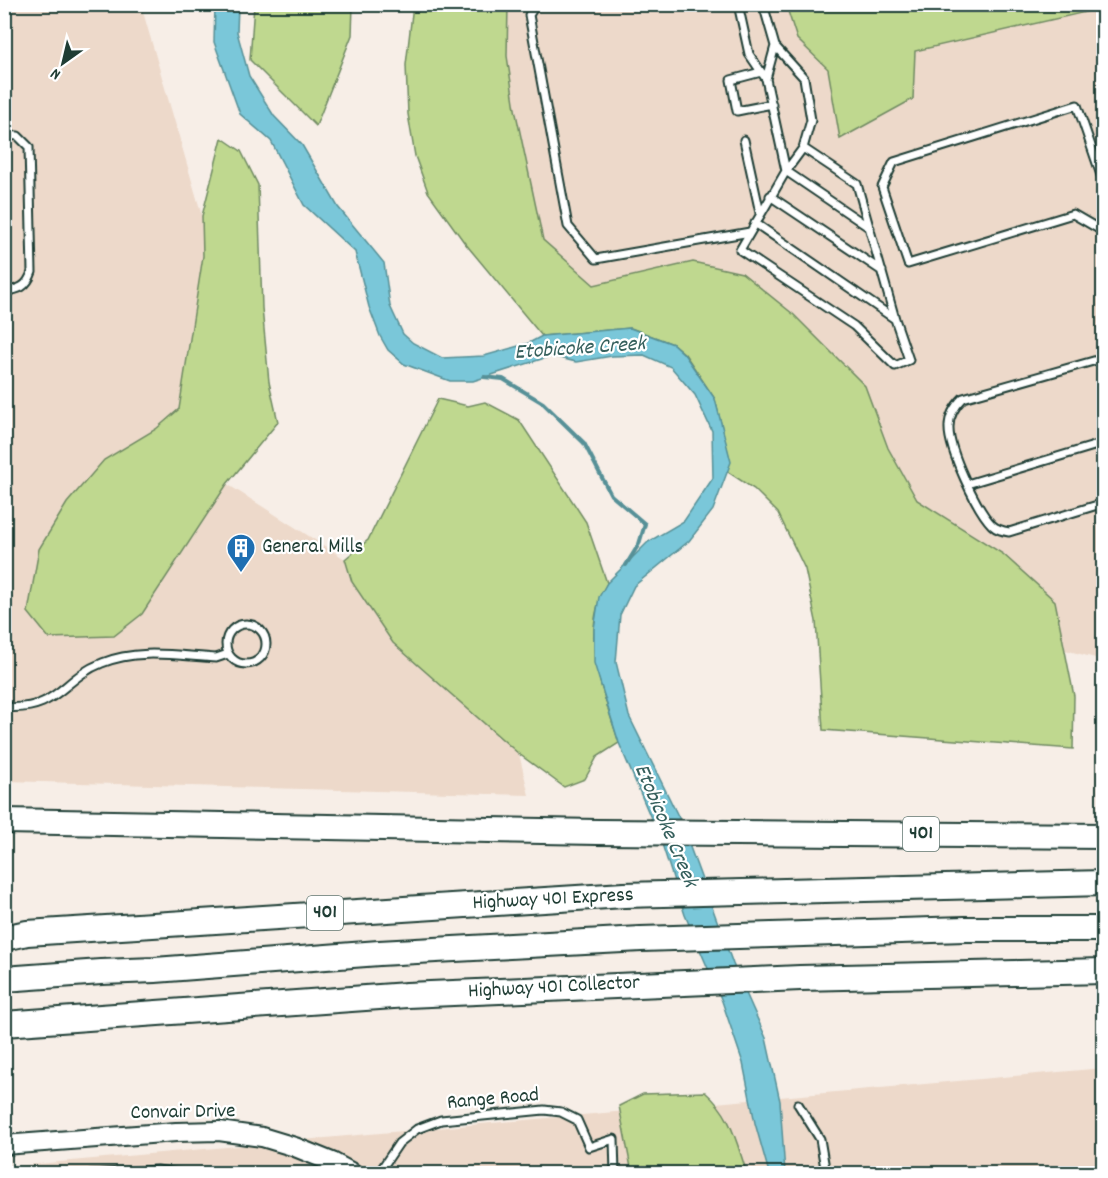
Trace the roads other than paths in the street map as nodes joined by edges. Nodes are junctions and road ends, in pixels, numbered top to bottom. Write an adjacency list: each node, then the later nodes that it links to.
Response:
1 (536, 4): 17 (lane)
2 (738, 4): 5 (lane)
3 (763, 4): 4 (lane)
4 (775, 46): 6 (lane); 10 (lane)
5 (761, 72): 6 (lane); 7 (lane)
6 (766, 79): 7 (lane)
7 (772, 104): 11 (lane)
8 (4, 135): 20 (lane)
9 (744, 140): 14 (lane)
10 (803, 148): 11 (lane); 16 (lane)
11 (786, 171): 13 (lane); 16 (lane)
12 (1104, 184): 18 (lane)
13 (770, 196): 14 (lane); 19 (lane)
14 (760, 213): 15 (lane)
15 (755, 224): 17 (lane); 21 (lane)
16 (870, 228): 19 (lane)
17 (750, 232): 21 (lane)
18 (1104, 232)
19 (882, 270): 21 (lane)
20 (4, 291)
21 (895, 319)
22 (1104, 358): 24 (lane)
23 (1104, 443): 24 (lane)
24 (967, 484): 25 (lane)
25 (1104, 503)
26 (228, 654): 26 (lane); 27 (lane)
27 (4, 707)
28 (4, 821): 29 (highway)
29 (98, 824): 30 (highway); 31 (highway, 401)
30 (4, 831)
31 (1104, 836)
32 (1104, 883): 34 (highway, Highway 401 Express / 401)
33 (1104, 929): 36 (highway, Highway 401 Express / 401)
34 (12, 934)
35 (1104, 971): 37 (highway, Highway 401 Collector)
36 (4, 979)
37 (4, 1024)
38 (798, 1104): 45 (lane)
39 (4, 1145): 42 (street, Convair Drive)
40 (90, 1173): 41 (lane)
41 (185, 1173)
42 (354, 1173)
43 (378, 1173): 44 (lane, Range Road)
44 (615, 1173)
45 (826, 1173)

